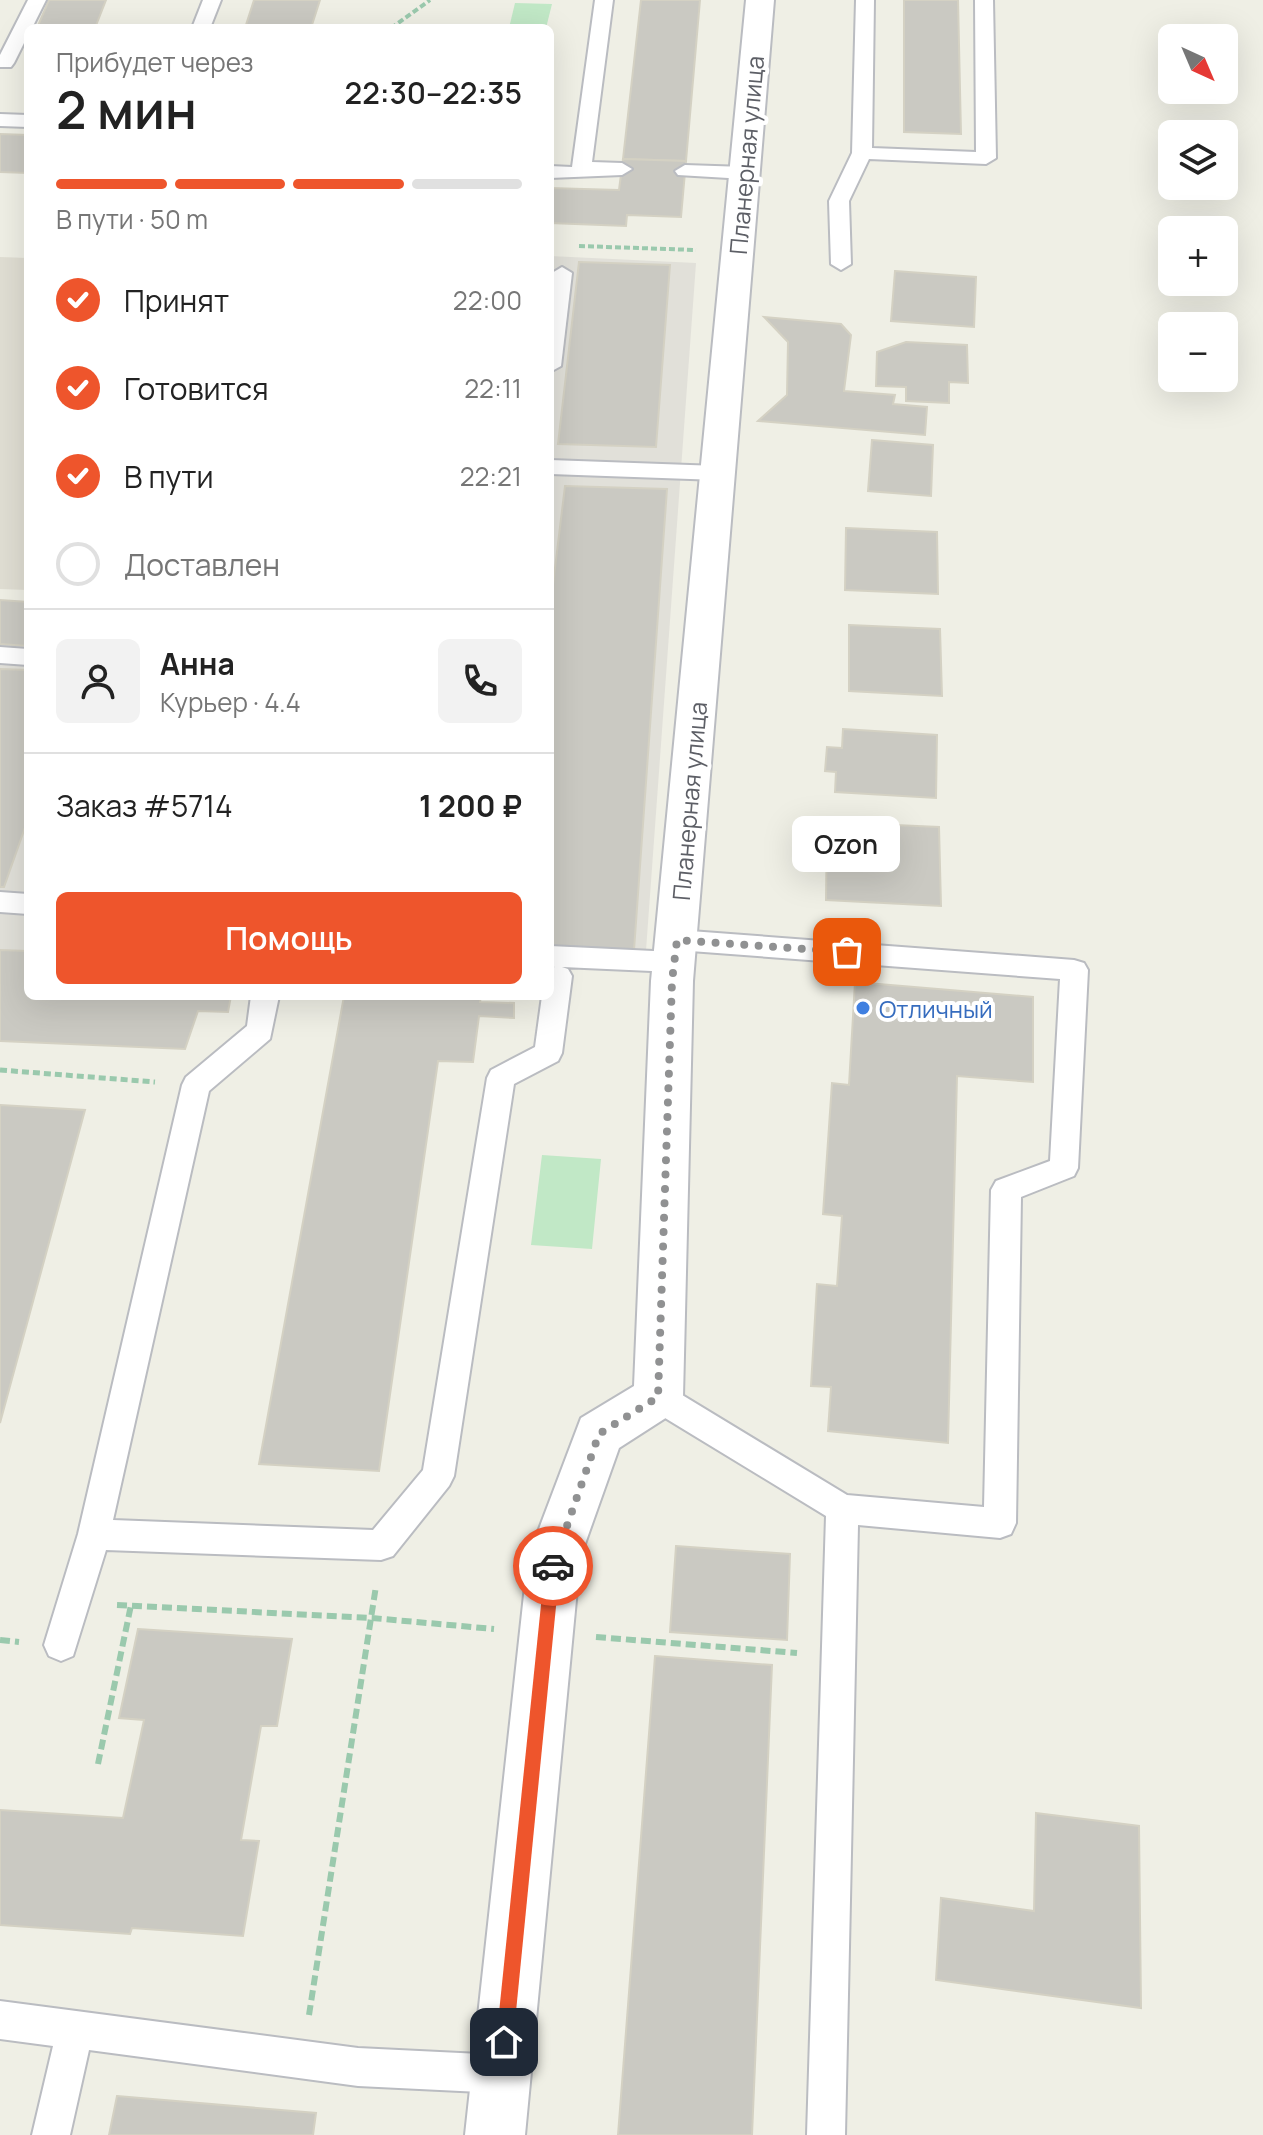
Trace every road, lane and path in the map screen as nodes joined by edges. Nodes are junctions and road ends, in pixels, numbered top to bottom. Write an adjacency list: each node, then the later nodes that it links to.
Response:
1 (37, 0): 8 (lane)
2 (212, 0): 9 (lane)
3 (430, 0): 10 (path)
4 (604, 0): 16 (lane)
5 (760, 0): 20 (street, Планерная улица)
6 (865, 0): 15 (lane)
7 (984, 0): 15 (lane)
8 (25, 24)
9 (203, 24)
10 (397, 24)
11 (24, 26): 12 (lane)
12 (5, 63)
13 (0, 120): 14 (lane)
14 (24, 121)
15 (862, 153): 23 (lane)
16 (582, 168): 17 (lane); 19 (lane)
17 (622, 169)
18 (685, 171): 20 (lane)
19 (554, 172)
20 (745, 173): 22 (street, Планерная улица)
21 (566, 245): 22 (path)
22 (737, 251): 27 (street, Планерная улица)
23 (841, 264)
24 (562, 273): 25 (lane)
25 (554, 335)
26 (554, 467): 27 (lane)
27 (718, 473): 32 (street, Планерная улица)
28 (0, 655): 29 (lane)
29 (24, 657)
30 (0, 902): 31 (lane)
31 (24, 904)
32 (674, 961): 33 (lane); 38 (street, Планерная улица); 39 (lane)
33 (554, 969)
34 (264, 1000): 37 (lane)
35 (551, 1000): 41 (lane)
36 (0, 1070): 37 (path)
37 (196, 1085): 40 (lane)
38 (658, 1397): 39 (lane); 43 (street)
39 (842, 1509): 45 (lane)
40 (94, 1534): 41 (lane); 44 (lane)
41 (381, 1545): 42 (path)
42 (372, 1618): 43 (path); 46 (path); 49 (path)
43 (546, 1633): 45 (path); 50 (street)
44 (61, 1645)
45 (838, 1657): 53 (lane)
46 (98, 1764)
47 (0, 2020): 48 (lane)
48 (75, 2029): 49 (lane); 51 (lane)
49 (302, 2059): 50 (lane)
50 (501, 2074): 52 (street)
51 (51, 2135)
52 (495, 2135)
53 (826, 2135)

